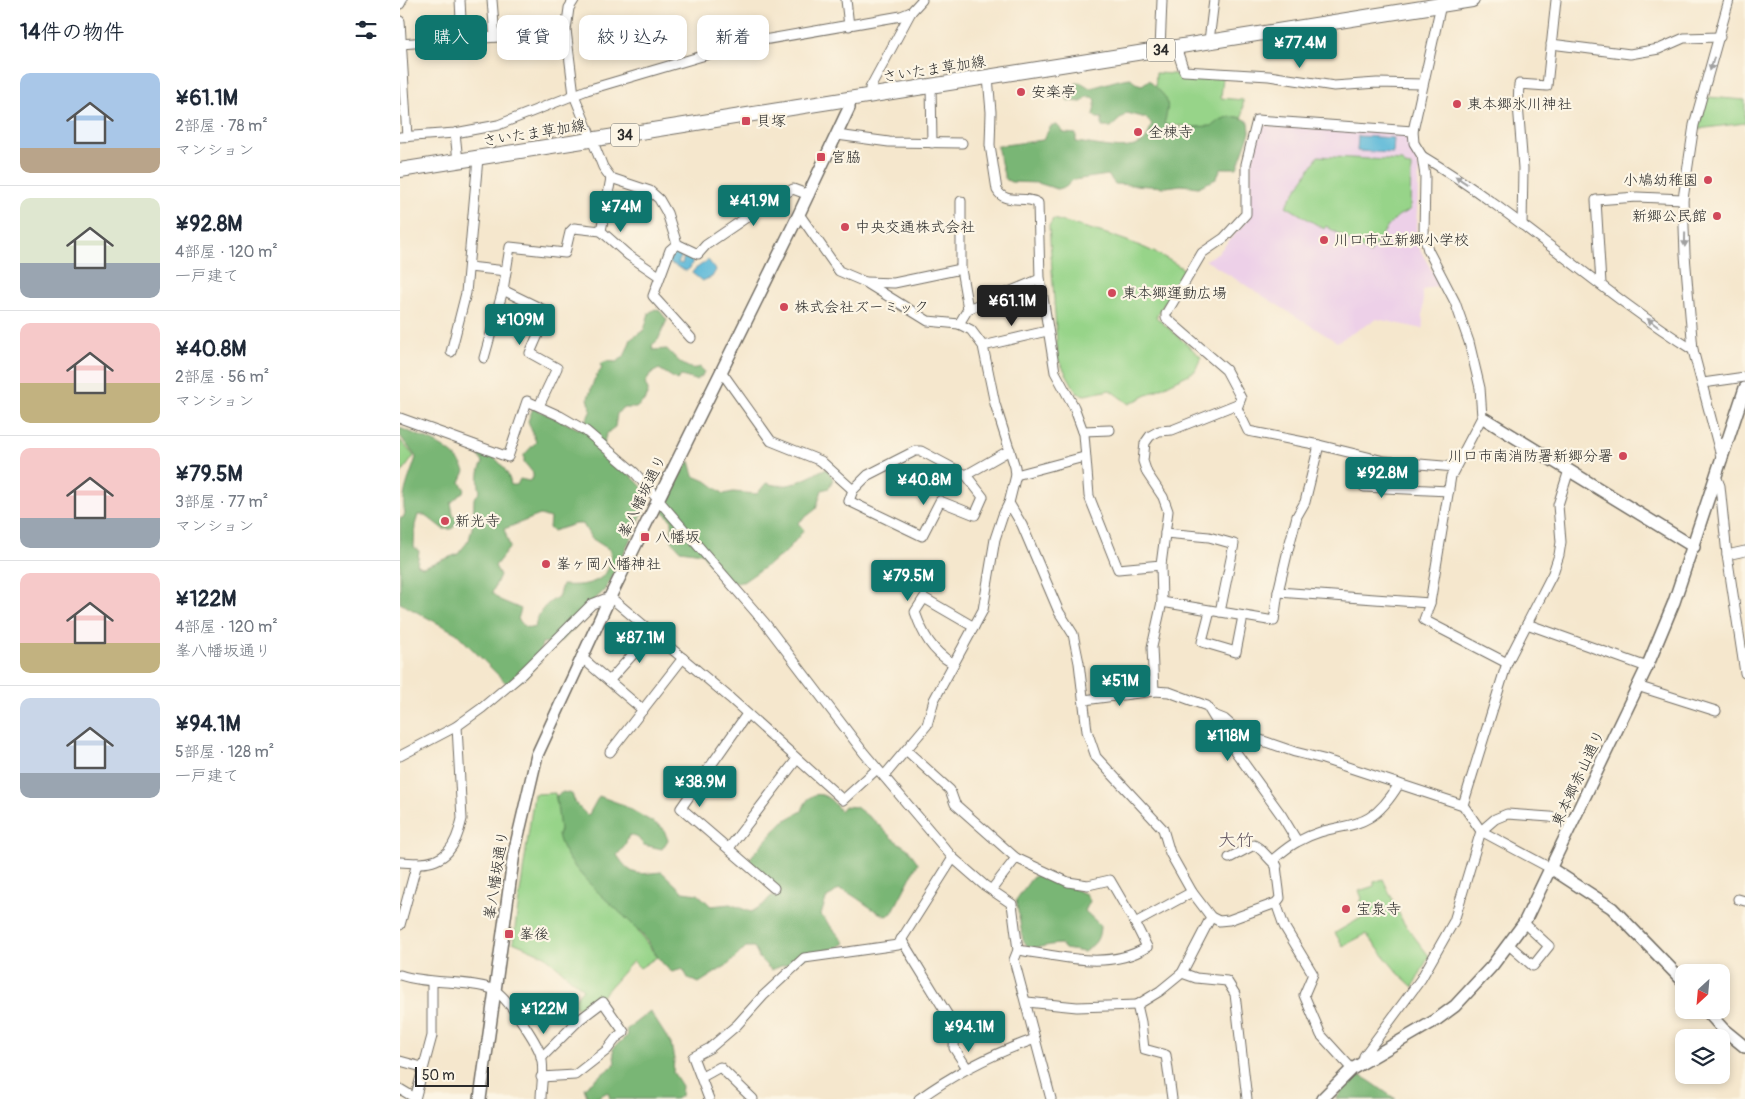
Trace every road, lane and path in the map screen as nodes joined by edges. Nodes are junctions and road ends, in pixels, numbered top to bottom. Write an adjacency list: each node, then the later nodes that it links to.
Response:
1 (402, 0): 13 (street)
2 (460, 0): 15 (street)
3 (492, 0): 20 (street)
4 (574, 0): 16 (street)
5 (846, 0): 18 (street)
6 (922, 0): 14 (street)
7 (1162, 0): 27 (street)
8 (1214, 0): 22 (street)
9 (1472, 0): 12 (main road, さいたま草加線 / 34)
10 (1556, 0): 25 (street)
11 (1729, 0): 21 (street)
12 (1441, 2): 22 (main road, さいたま草加線 / 34); 30 (street)
13 (400, 4)
14 (911, 12): 18 (street); 33 (street)
15 (461, 15)
16 (568, 15)
17 (400, 21): 24 (street)
18 (849, 26): 32 (street)
19 (487, 37): 20 (street)
20 (495, 37)
21 (1720, 37): 25 (street); 48 (street, one-way to 48)
22 (1209, 41): 26 (main road, さいたま草加線 / 34)
23 (415, 43): 24 (street)
24 (400, 44): 38 (street)
25 (1551, 44): 51 (street)
26 (1176, 47): 27 (main road, さいたま草加線 / 34); 30 (street)
27 (1160, 50): 29 (main road, さいたま草加線 / 34)
28 (569, 56): 32 (street)
29 (988, 77): 31 (main road, さいたま草加線 / 34); 58 (street)
30 (1423, 84): 35 (street)
31 (931, 86): 33 (main road, さいたま草加線 / 34); 40 (street)
32 (574, 95): 36 (street); 39 (street)
33 (870, 95): 34 (main road, さいたま草加線 / 34)
34 (849, 98): 37 (street, 峯八幡坂通り); 39 (main road, さいたま草加線 / 34)
35 (1413, 131): 42 (street); 74 (street)
36 (455, 133): 38 (street); 44 (street)
37 (837, 135): 40 (street); 47 (street, 峯八幡坂通り)
38 (404, 137)
39 (593, 140): 43 (main road, さいたま草加線 / 34); 46 (street)
40 (932, 143): 41 (street)
41 (962, 143)
42 (1422, 156): 51 (street, one-way to 42); 77 (street)
43 (478, 158): 44 (main road, さいたま草加線 / 34); 54 (street)
44 (458, 161): 45 (main road, さいたま草加線 / 34)
45 (400, 170)
46 (611, 178): 52 (street); 53 (street)
47 (809, 195): 50 (street, 峯八幡坂通り); 53 (street)
48 (1683, 199): 60 (street); 67 (street, one-way to 67)
49 (960, 201): 55 (street)
50 (799, 214): 59 (street); 70 (street, 峯八幡坂通り)
51 (1522, 225): 60 (street)
52 (601, 231): 56 (street); 57 (street)
53 (677, 244): 57 (street)
54 (469, 267): 56 (street); 68 (street)
55 (961, 269): 59 (street); 62 (street)
56 (506, 271): 61 (street)
57 (659, 276): 65 (street)
58 (1040, 278): 62 (street); 64 (street)
59 (865, 282): 63 (street)
60 (1602, 284): 67 (street, one-way to 60)
61 (503, 290): 69 (street); 75 (street)
62 (968, 308): 63 (street)
63 (959, 324): 66 (street)
64 (1047, 331): 66 (street); 79 (street)
65 (691, 338)
66 (983, 346): 81 (street)
67 (1693, 350): 72 (street)
68 (451, 352)
69 (484, 358)
70 (721, 371): 90 (street); 92 (street, 峯八幡坂通り)
71 (1745, 377): 72 (street)
72 (1703, 383): 84 (street)
73 (1745, 388): 84 (street, 東本郷赤山通り)
74 (1237, 404): 80 (street); 94 (street)
75 (539, 406): 76 (street); 92 (street)
76 (400, 418)
77 (1483, 418): 85 (street); 86 (street)
78 (1110, 430): 79 (street)
79 (1083, 431): 82 (street)
80 (1319, 445): 83 (street); 99 (street)
81 (1010, 450): 87 (street); 88 (street)
82 (1084, 458): 88 (street); 98 (street)
83 (1366, 458): 85 (street); 91 (street)
84 (1722, 460): 89 (street, 東本郷赤山通り)
85 (1455, 467): 91 (street)
86 (1569, 470): 95 (street); 106 (street)
87 (966, 475): 90 (street); 90 (street)
88 (1016, 475): 93 (street)
89 (1716, 476): 95 (street, 東本郷赤山通り); 97 (street)
90 (853, 490)
91 (1449, 491): 102 (street)
92 (657, 500): 100 (street, 峯八幡坂通り); 128 (street)
93 (1009, 503): 107 (street); 118 (street)
94 (1165, 533): 98 (street); 104 (street)
95 (1694, 547): 113 (street, 東本郷赤山通り)
96 (1745, 551): 97 (street)
97 (1727, 555): 114 (street)
98 (1161, 565): 101 (street)
99 (1278, 592): 102 (street); 105 (street)
100 (610, 597): 108 (street); 109 (street, 峯八幡坂通り); 123 (street)
101 (1162, 602): 103 (street); 117 (street)
102 (1430, 603): 112 (street)
103 (1210, 611): 104 (street); 105 (street)
104 (1220, 612): 105 (street)
105 (1243, 616)
106 (1527, 624): 112 (street); 113 (street)
107 (974, 627): 111 (street); 111 (street)
108 (653, 632): 110 (street); 115 (street)
109 (581, 657): 115 (street); 158 (street, 峯八幡坂通り)
110 (683, 658): 119 (street); 121 (street)
111 (952, 663): 124 (street)
112 (1507, 663): 131 (street)
113 (1647, 667): 116 (street, 東本郷赤山通り)
114 (1745, 673)
115 (609, 681): 119 (street)
116 (1638, 686): 120 (street); 132 (street, 東本郷赤山通り)
117 (1154, 691): 118 (street); 122 (street)
118 (1084, 700): 145 (street)
119 (643, 710): 125 (street)
120 (1716, 711)
121 (748, 714): 127 (street); 135 (street)
122 (1214, 715): 130 (street); 134 (street)
123 (457, 726): 126 (street); 140 (street)
124 (906, 750): 129 (street); 137 (street)
125 (610, 752)
126 (400, 756)
127 (797, 759): 128 (street); 135 (street)
128 (877, 769): 129 (street)
129 (884, 776): 136 (street)
130 (1399, 784): 131 (street); 134 (street)
131 (1463, 805): 133 (street)
132 (1573, 822): 133 (street); 142 (street, 東本郷赤山通り)
133 (1481, 830): 142 (street); 167 (street)
134 (1297, 841): 141 (street)
135 (729, 848): 143 (street)
136 (953, 858): 144 (street); 151 (street)
137 (1016, 858): 144 (street); 148 (street)
138 (1229, 858): 141 (street)
139 (400, 862): 140 (street)
140 (417, 863): 150 (street)
141 (1277, 866): 146 (street)
142 (1552, 869): 149 (street, 東本郷赤山通り); 155 (street)
143 (774, 888)
144 (992, 889): 153 (street)
145 (1192, 892): 147 (street); 148 (street)
146 (1276, 903): 147 (street); 167 (street)
147 (1211, 917): 154 (street)
148 (1135, 923): 153 (street)
149 (1524, 923): 152 (street, 東本郷赤山通り); 152 (street)
150 (400, 925)
151 (901, 939): 168 (street); 170 (street)
152 (1509, 945): 167 (street, 東本郷赤山通り)
153 (1018, 950): 159 (street)
154 (1182, 973): 160 (street); 180 (street)
155 (1675, 973)
156 (400, 975): 157 (street)
157 (432, 982): 158 (street); 166 (street)
158 (495, 990): 164 (street); 173 (street, 峯八幡坂通り)
159 (1027, 1002): 160 (street); 162 (street)
160 (1137, 1005): 179 (street)
161 (1714, 1019): 163 (street)
162 (1035, 1039): 168 (street); 178 (street)
163 (1745, 1047)
164 (541, 1058): 169 (street); 169 (street)
165 (400, 1061): 166 (street)
166 (422, 1067): 172 (street)
167 (1357, 1067): 181 (street, 東本郷赤山通り)
168 (967, 1068): 177 (street)
169 (542, 1077): 174 (street)
170 (702, 1077): 175 (street); 176 (street)
171 (400, 1089): 172 (street)
172 (415, 1098)
173 (480, 1099)
174 (541, 1099)
175 (709, 1099)
176 (753, 1099)
177 (919, 1099)
178 (1051, 1099)
179 (1172, 1099)
180 (1247, 1099)
181 (1322, 1099)

